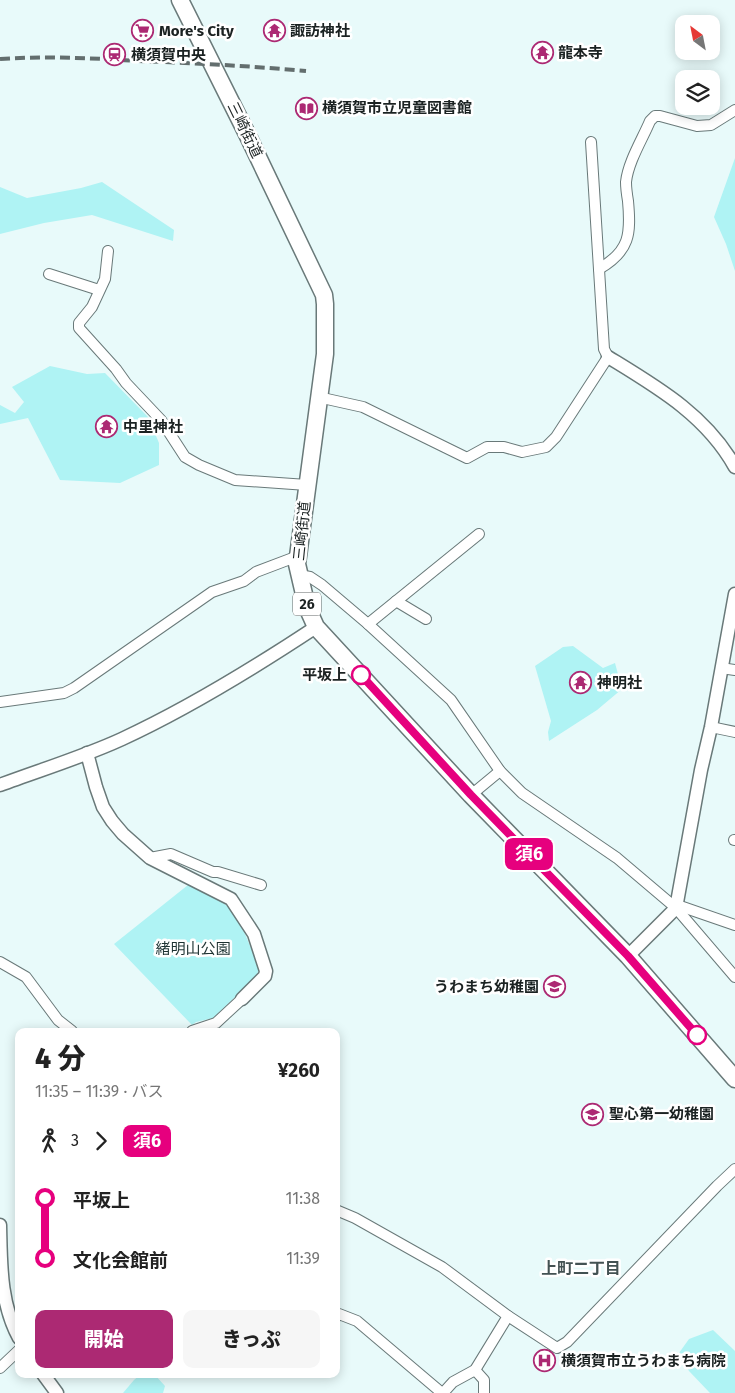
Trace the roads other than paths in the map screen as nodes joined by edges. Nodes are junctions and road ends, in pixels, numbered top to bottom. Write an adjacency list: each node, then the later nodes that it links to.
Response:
1 (180, 0): 9 (main road, 三崎街道 / 26)
2 (735, 110): 5 (street)
3 (591, 142): 5 (street)
4 (108, 251): 7 (street)
5 (599, 269): 8 (street)
6 (49, 274): 7 (street)
7 (99, 290): 11 (street)
8 (608, 357): 9 (street); 10 (street)
9 (318, 397): 11 (main road, 三崎街道 / 26)
10 (735, 466)
11 (307, 485): 13 (main road, 三崎街道 / 26)
12 (479, 534): 16 (street)
13 (298, 556): 14 (main road, 三崎街道 / 26); 22 (street)
14 (299, 574): 18 (street); 19 (main road, 三崎街道 / 26)
15 (735, 594): 20 (street)
16 (396, 601): 17 (street); 18 (street)
17 (426, 619)
18 (368, 624): 26 (street)
19 (316, 627): 25 (street); 28 (main road, 三崎街道 / 26)
20 (722, 668): 21 (street); 23 (street)
21 (735, 670)
22 (0, 702)
23 (711, 727): 24 (street); 31 (street)
24 (735, 732)
25 (87, 753): 27 (street); 29 (street)
26 (500, 771): 28 (street); 31 (street)
27 (0, 785)
28 (471, 795): 33 (main road, 三崎街道 / 26)
29 (150, 858): 30 (street); 36 (street)
30 (261, 885)
31 (677, 906): 32 (street); 33 (street); 35 (street)
32 (735, 925)
33 (628, 956): 39 (main road, 三崎街道 / 26)
34 (0, 962): 37 (street)
35 (735, 977)
36 (242, 999): 38 (street)
37 (68, 1028)
38 (201, 1028)
39 (735, 1078)
40 (735, 1169): 44 (street)
41 (340, 1212): 44 (street)
42 (0, 1225): 45 (street)
43 (340, 1314): 51 (street)
44 (508, 1316): 48 (street)
45 (15, 1329)
46 (15, 1354): 47 (street)
47 (0, 1368)
48 (475, 1370): 51 (street); 52 (street)
49 (46, 1378): 50 (street)
50 (57, 1393)
51 (442, 1393)
52 (484, 1393)

